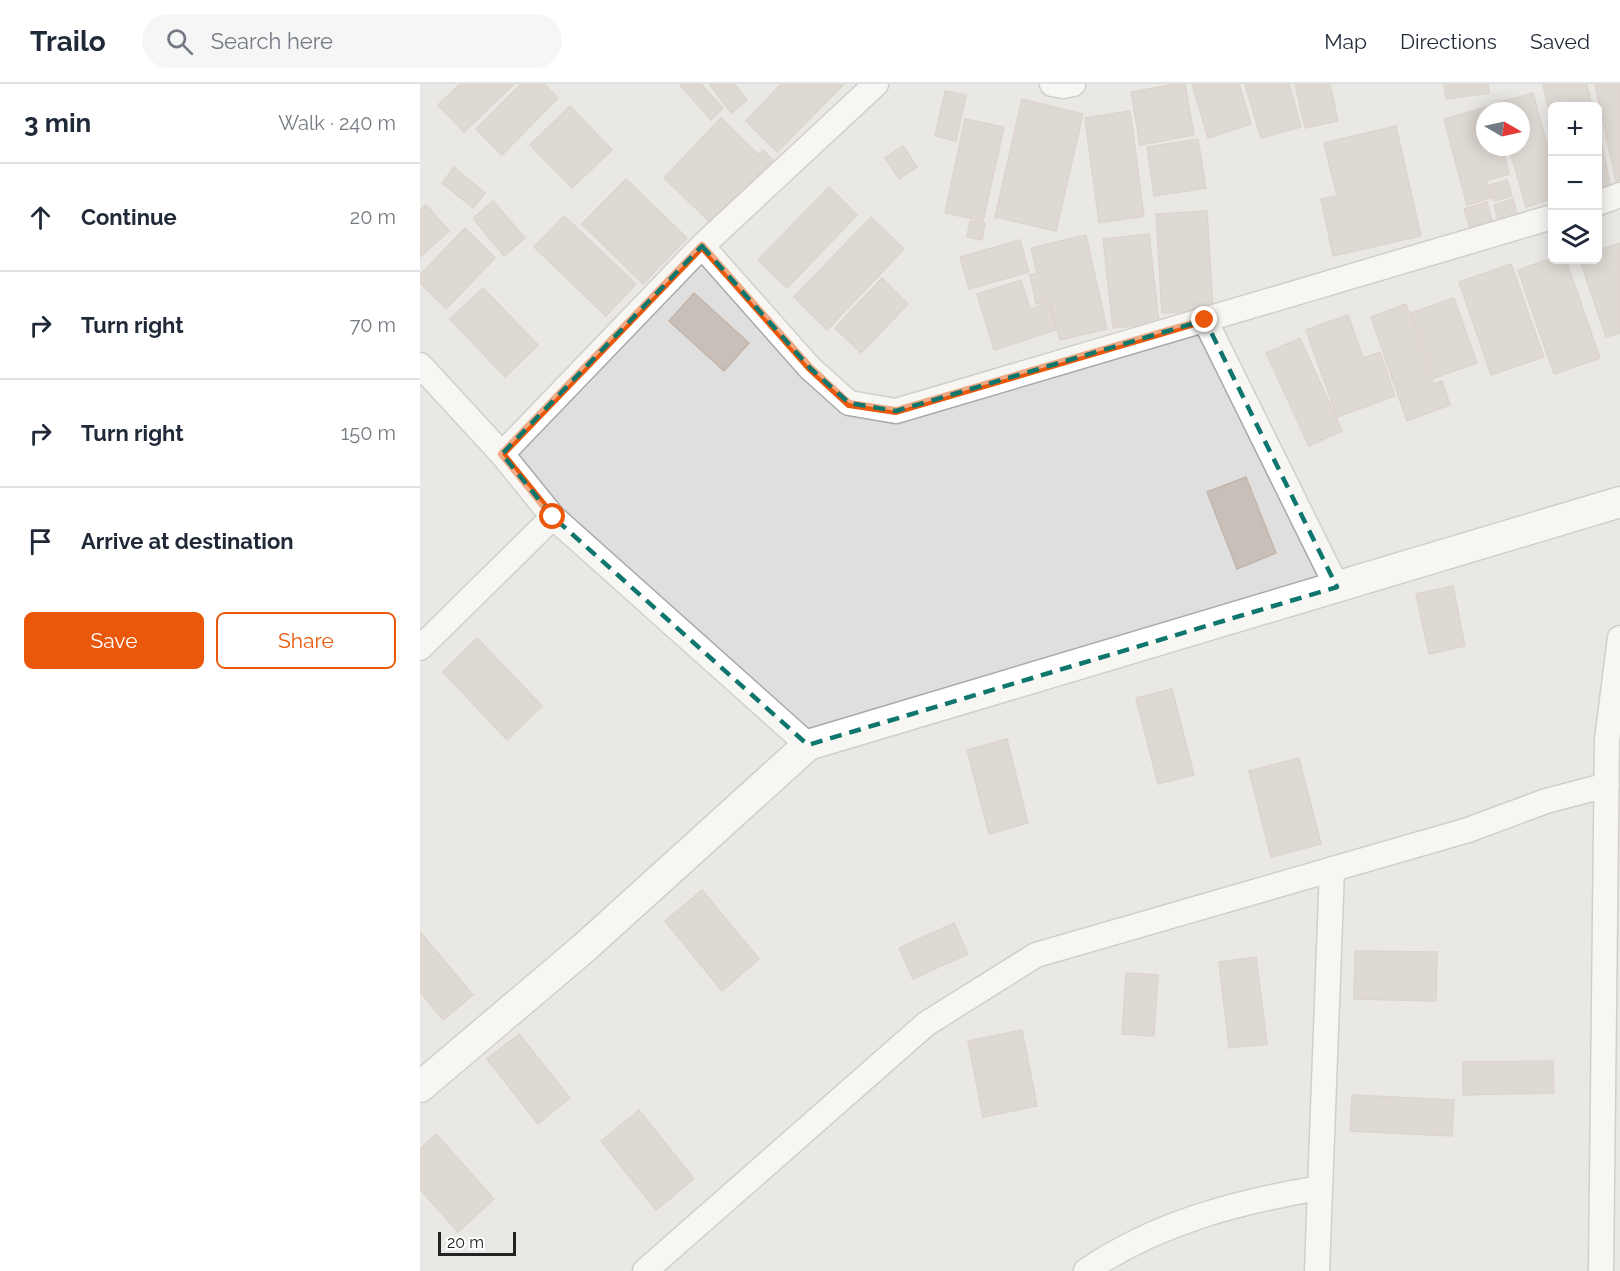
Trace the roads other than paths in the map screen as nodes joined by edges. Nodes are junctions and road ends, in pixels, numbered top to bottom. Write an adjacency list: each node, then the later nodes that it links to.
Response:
1 (876, 84): 7 (street)
2 (1052, 84): 3 (street)
3 (1073, 84)
4 (1620, 195): 5 (street)
5 (1602, 201)
6 (1548, 218): 8 (street)
7 (702, 246): 8 (street); 10 (street)
8 (1205, 320): 13 (street)
9 (420, 365): 10 (street)
10 (502, 454): 12 (street)
11 (1620, 502): 13 (street)
12 (553, 517): 15 (street); 16 (street)
13 (1337, 587): 16 (street)
14 (1620, 638): 17 (street)
15 (420, 648)
16 (808, 745): 19 (street)
17 (1607, 785): 18 (street); 24 (street)
18 (1332, 869): 20 (street); 21 (street)
19 (420, 1088)
20 (1319, 1188): 22 (street); 23 (street)
21 (645, 1271)
22 (1086, 1271)
23 (1317, 1271)
24 (1601, 1271)

